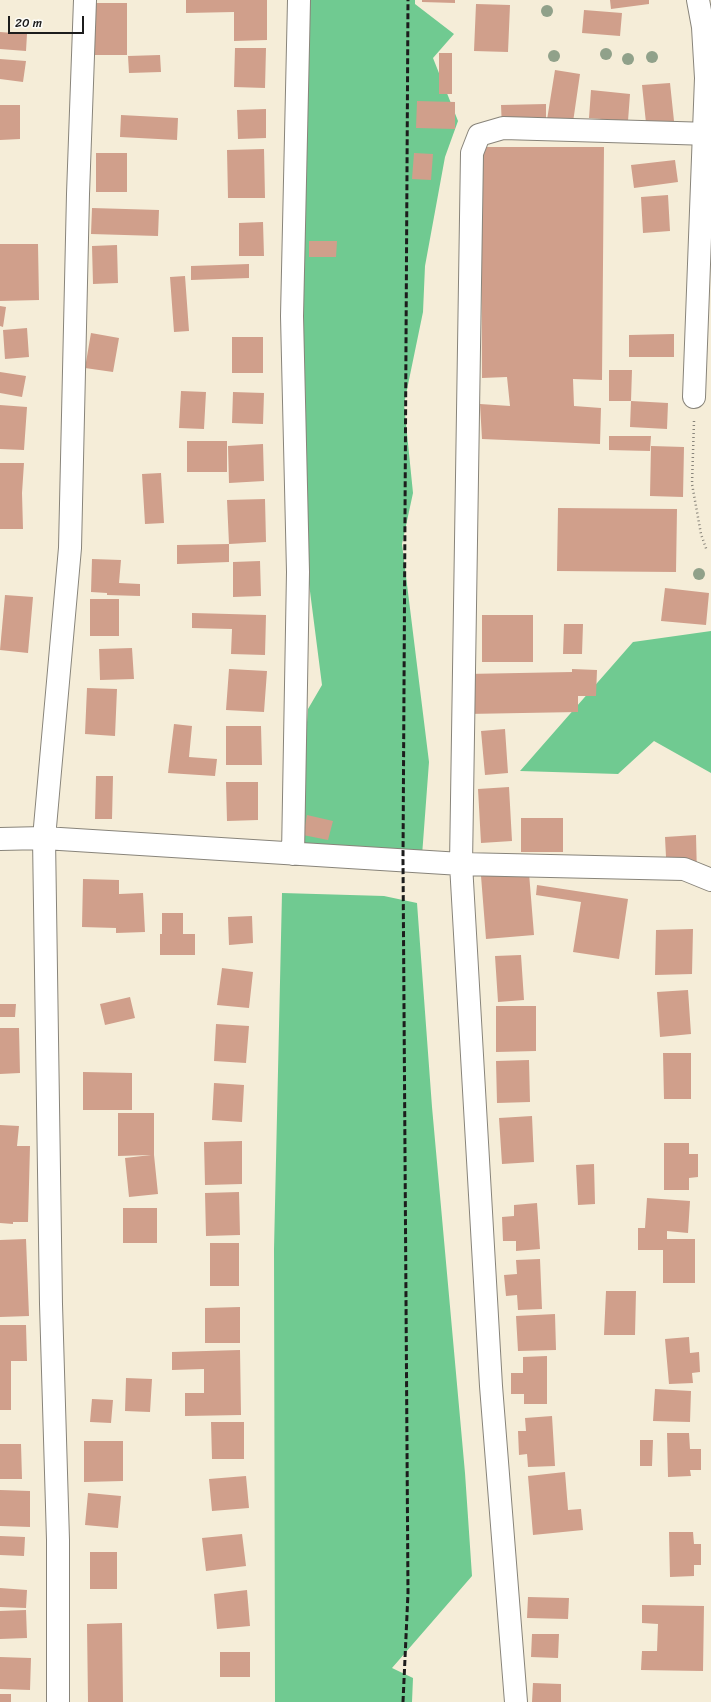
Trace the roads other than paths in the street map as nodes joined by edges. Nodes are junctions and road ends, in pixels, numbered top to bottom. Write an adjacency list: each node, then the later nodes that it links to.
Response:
1 (85, 0): 6 (street)
2 (299, 0): 8 (street)
3 (698, 0): 4 (street)
4 (708, 134): 5 (street); 9 (street)
5 (694, 397)
6 (44, 838): 7 (street); 8 (street); 11 (street)
7 (0, 839)
8 (294, 854): 9 (street)
9 (461, 864): 10 (street); 12 (street)
10 (711, 880)
11 (58, 1702)
12 (516, 1702)

